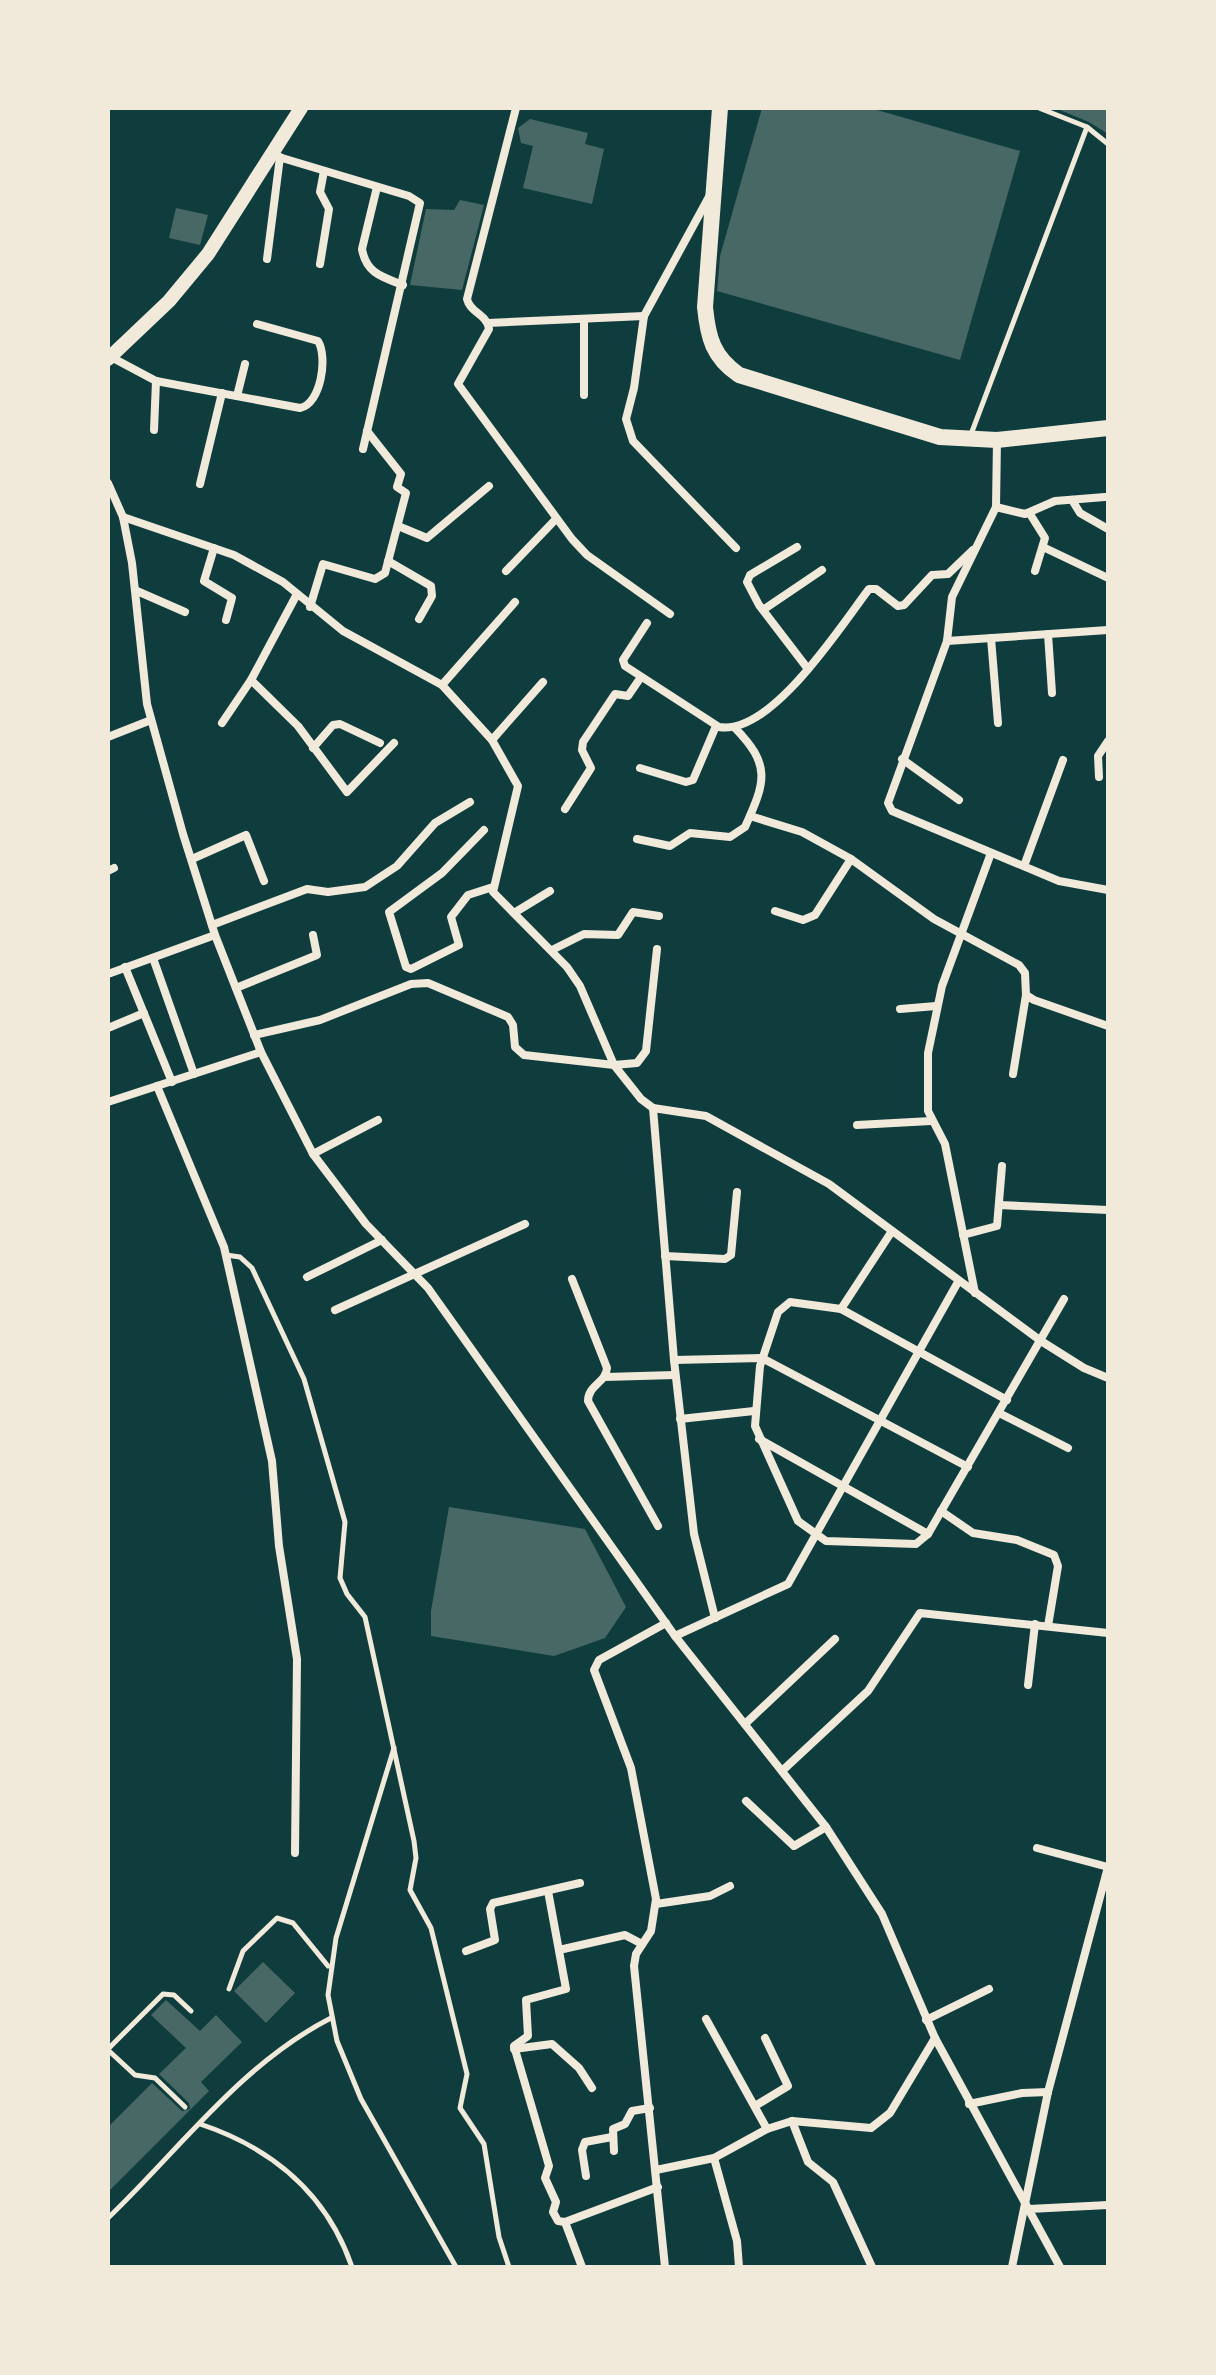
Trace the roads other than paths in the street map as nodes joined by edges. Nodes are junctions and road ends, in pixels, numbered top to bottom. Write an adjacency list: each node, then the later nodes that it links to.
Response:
1 (301, 108): 7 (street)
2 (516, 108): 16 (street)
3 (720, 108): 10 (main road)
4 (1039, 108): 5 (lane)
5 (1087, 127): 6 (lane); 28 (lane)
6 (1108, 144)
7 (276, 156): 8 (street); 11 (street); 18 (street)
8 (324, 171): 9 (street); 12 (street)
9 (377, 187): 13 (street); 13 (street)
10 (712, 191): 14 (street); 28 (main road)
11 (267, 259)
12 (320, 264)
13 (403, 285): 26 (street)
14 (644, 316): 15 (street); 46 (street)
15 (584, 319): 16 (street); 22 (street)
16 (488, 323): 39 (street)
17 (257, 324): 23 (street)
18 (109, 358): 20 (street)
19 (245, 364): 23 (street)
20 (156, 381): 21 (street); 25 (street)
21 (222, 393): 23 (street); 31 (street)
22 (584, 395)
23 (237, 396)
24 (1108, 428): 27 (main road)
25 (154, 430)
26 (367, 431): 29 (street); 40 (street)
27 (997, 440): 28 (main road); 36 (street)
28 (968, 441)
29 (363, 449)
30 (108, 483): 34 (street)
31 (200, 484)
32 (489, 486): 40 (street)
33 (1105, 497): 35 (street)
34 (112, 500): 38 (street)
35 (1072, 500): 37 (street); 41 (street)
36 (996, 507): 37 (street); 42 (street)
37 (1030, 514): 44 (street)
38 (123, 517): 45 (street); 52 (street)
39 (556, 519): 49 (street); 58 (street)
40 (398, 526): 47 (street)
41 (1108, 529)
42 (979, 543): 65 (street); 66 (street)
43 (797, 547): 56 (street)
44 (1043, 547): 50 (street); 51 (street)
45 (214, 548): 53 (street); 60 (street)
46 (736, 548)
47 (388, 561): 55 (street); 59 (street)
48 (822, 570): 56 (street)
49 (506, 571)
50 (1035, 571)
51 (1108, 578)
52 (137, 591): 57 (street); 72 (street)
53 (297, 594): 55 (street); 68 (street)
54 (515, 602): 70 (street)
55 (310, 607): 70 (street)
56 (763, 610): 66 (street)
57 (185, 612)
58 (670, 614)
59 (419, 619)
60 (226, 620)
61 (647, 623): 67 (street)
62 (1108, 630): 63 (street)
63 (1048, 634): 64 (street); 71 (street)
64 (991, 638): 65 (street); 74 (street)
65 (947, 641): 83 (street)
66 (808, 669): 76 (street)
67 (641, 677): 75 (street); 89 (street)
68 (251, 680): 73 (street); 82 (street)
69 (543, 682): 78 (street)
70 (442, 685): 78 (street)
71 (1052, 693)
72 (151, 720): 77 (street); 94 (street)
73 (222, 723)
74 (998, 723)
75 (716, 726): 76 (street); 85 (street)
76 (735, 728): 90 (street)
77 (108, 737)
78 (492, 740): 98 (street)
79 (1108, 741): 86 (street)
80 (380, 743): 82 (street)
81 (394, 743): 82 (street)
82 (313, 748)
83 (902, 759): 87 (street); 93 (street)
84 (1063, 760): 96 (street)
85 (640, 768)
86 (1099, 777)
87 (959, 800)
88 (470, 802): 104 (street)
89 (565, 809)
90 (750, 816): 92 (street); 95 (street)
91 (484, 830): 98 (street)
92 (637, 839)
93 (991, 853): 96 (street); 105 (street)
94 (192, 859): 97 (street); 104 (street)
95 (851, 859): 101 (street); 105 (street)
96 (1024, 866): 99 (street)
97 (264, 881)
98 (493, 887): 102 (street)
99 (1108, 890)
100 (550, 891): 102 (street)
101 (775, 911)
102 (514, 913): 108 (street)
103 (659, 916): 108 (street)
104 (214, 930): 109 (street); 112 (street)
105 (961, 934): 113 (street); 114 (street)
106 (313, 935): 112 (street)
107 (657, 949): 121 (street)
108 (552, 950): 121 (street)
109 (153, 958): 110 (street); 122 (street)
110 (125, 967): 111 (street); 116 (street)
111 (108, 974)
112 (236, 988): 119 (street)
113 (1026, 995): 117 (street); 123 (street)
114 (936, 1006): 115 (street); 129 (street)
115 (900, 1009)
116 (144, 1013): 118 (street); 124 (street)
117 (1108, 1026)
118 (108, 1028)
119 (254, 1035): 120 (street); 121 (street)
120 (261, 1052): 122 (street); 131 (street)
121 (614, 1065): 127 (street)
122 (194, 1074): 124 (street)
123 (1013, 1074)
124 (172, 1082): 125 (street)
125 (157, 1086): 126 (street); 140 (street)
126 (108, 1102)
127 (653, 1108): 137 (street); 141 (street)
128 (378, 1120): 131 (street)
129 (931, 1121): 130 (street); 138 (street)
130 (857, 1125)
131 (313, 1154): 139 (street)
132 (1002, 1166): 134 (street)
133 (737, 1192): 141 (street)
134 (999, 1205): 135 (street); 138 (street)
135 (1108, 1210)
136 (525, 1224): 142 (street)
137 (892, 1231): 145 (street); 148 (street)
138 (963, 1235): 146 (street)
139 (382, 1240): 142 (street); 143 (street)
140 (226, 1255): 179 (lane); 184 (street)
141 (665, 1256): 153 (street)
142 (416, 1273): 149 (street); 171 (street)
143 (307, 1277)
144 (572, 1279): 155 (street)
145 (958, 1282): 146 (street); 151 (street)
146 (975, 1293): 150 (street)
147 (1064, 1299): 150 (street)
148 (841, 1309): 151 (street); 152 (street)
149 (335, 1310)
150 (1041, 1341): 156 (street); 157 (street)
151 (919, 1352): 157 (street); 161 (street)
152 (762, 1358): 153 (street); 158 (street); 161 (street)
153 (674, 1360): 154 (street)
154 (675, 1375): 155 (street); 160 (street)
155 (605, 1377): 167 (street)
156 (1108, 1378)
157 (1007, 1400): 159 (street)
158 (754, 1411): 160 (street); 162 (street)
159 (999, 1413): 163 (street); 164 (street)
160 (680, 1419): 170 (street)
161 (881, 1421): 164 (street); 165 (street)
162 (759, 1439): 165 (street); 169 (street)
163 (1068, 1448)
164 (968, 1467): 166 (street)
165 (843, 1486): 168 (street); 169 (street)
166 (941, 1511): 168 (street); 173 (street)
167 (658, 1526)
168 (928, 1534): 169 (street)
169 (816, 1536): 170 (street)
170 (715, 1618): 175 (street)
171 (666, 1623): 175 (street); 189 (street)
172 (1035, 1624): 173 (street); 177 (street); 180 (street)
173 (1048, 1626): 174 (street)
174 (1108, 1633)
175 (675, 1636): 178 (street)
176 (835, 1639): 178 (street)
177 (1028, 1685)
178 (745, 1724): 180 (street)
179 (394, 1747): 193 (lane); 225 (lane)
180 (782, 1771): 182 (street)
181 (746, 1801): 182 (street)
182 (826, 1827): 199 (street)
183 (1037, 1848): 185 (street)
184 (295, 1853)
185 (1108, 1867): 205 (street)
186 (580, 1883): 188 (street)
187 (730, 1886): 189 (street)
188 (548, 1891): 191 (street); 192 (street)
189 (656, 1904): 190 (street)
190 (642, 1944): 191 (street); 209 (street)
191 (559, 1950): 203 (street)
192 (466, 1951)
193 (329, 1967): 194 (lane); 197 (lane)
194 (229, 1989)
195 (989, 1989): 199 (street)
196 (191, 2011): 202 (lane)
197 (331, 2018): 211 (lane); 224 (lane)
198 (706, 2019): 207 (street)
199 (926, 2020): 201 (street)
200 (765, 2038): 207 (street)
201 (935, 2038): 206 (street); 210 (street)
202 (108, 2049): 208 (lane)
203 (514, 2049): 204 (street); 222 (street)
204 (592, 2088)
205 (1048, 2092): 206 (street); 220 (street)
206 (969, 2104): 220 (street)
207 (755, 2106): 212 (street)
208 (185, 2107)
209 (650, 2108): 213 (street); 216 (street)
210 (792, 2121): 212 (street); 229 (street)
211 (200, 2124): 221 (lane); 223 (lane)
212 (767, 2129): 215 (street)
213 (612, 2137): 214 (street); 217 (street)
214 (614, 2151)
215 (714, 2158): 216 (street); 228 (street)
216 (656, 2170): 218 (street)
217 (586, 2176)
218 (658, 2187): 222 (street); 227 (street)
219 (1108, 2205): 220 (street)
220 (1027, 2207): 230 (street); 231 (street)
221 (108, 2218)
222 (565, 2222): 226 (street)
223 (352, 2267)
224 (456, 2267)
225 (509, 2267)
226 (582, 2267)
227 (665, 2267)
228 (739, 2267)
229 (872, 2267)
230 (1012, 2267)
231 (1060, 2267)

